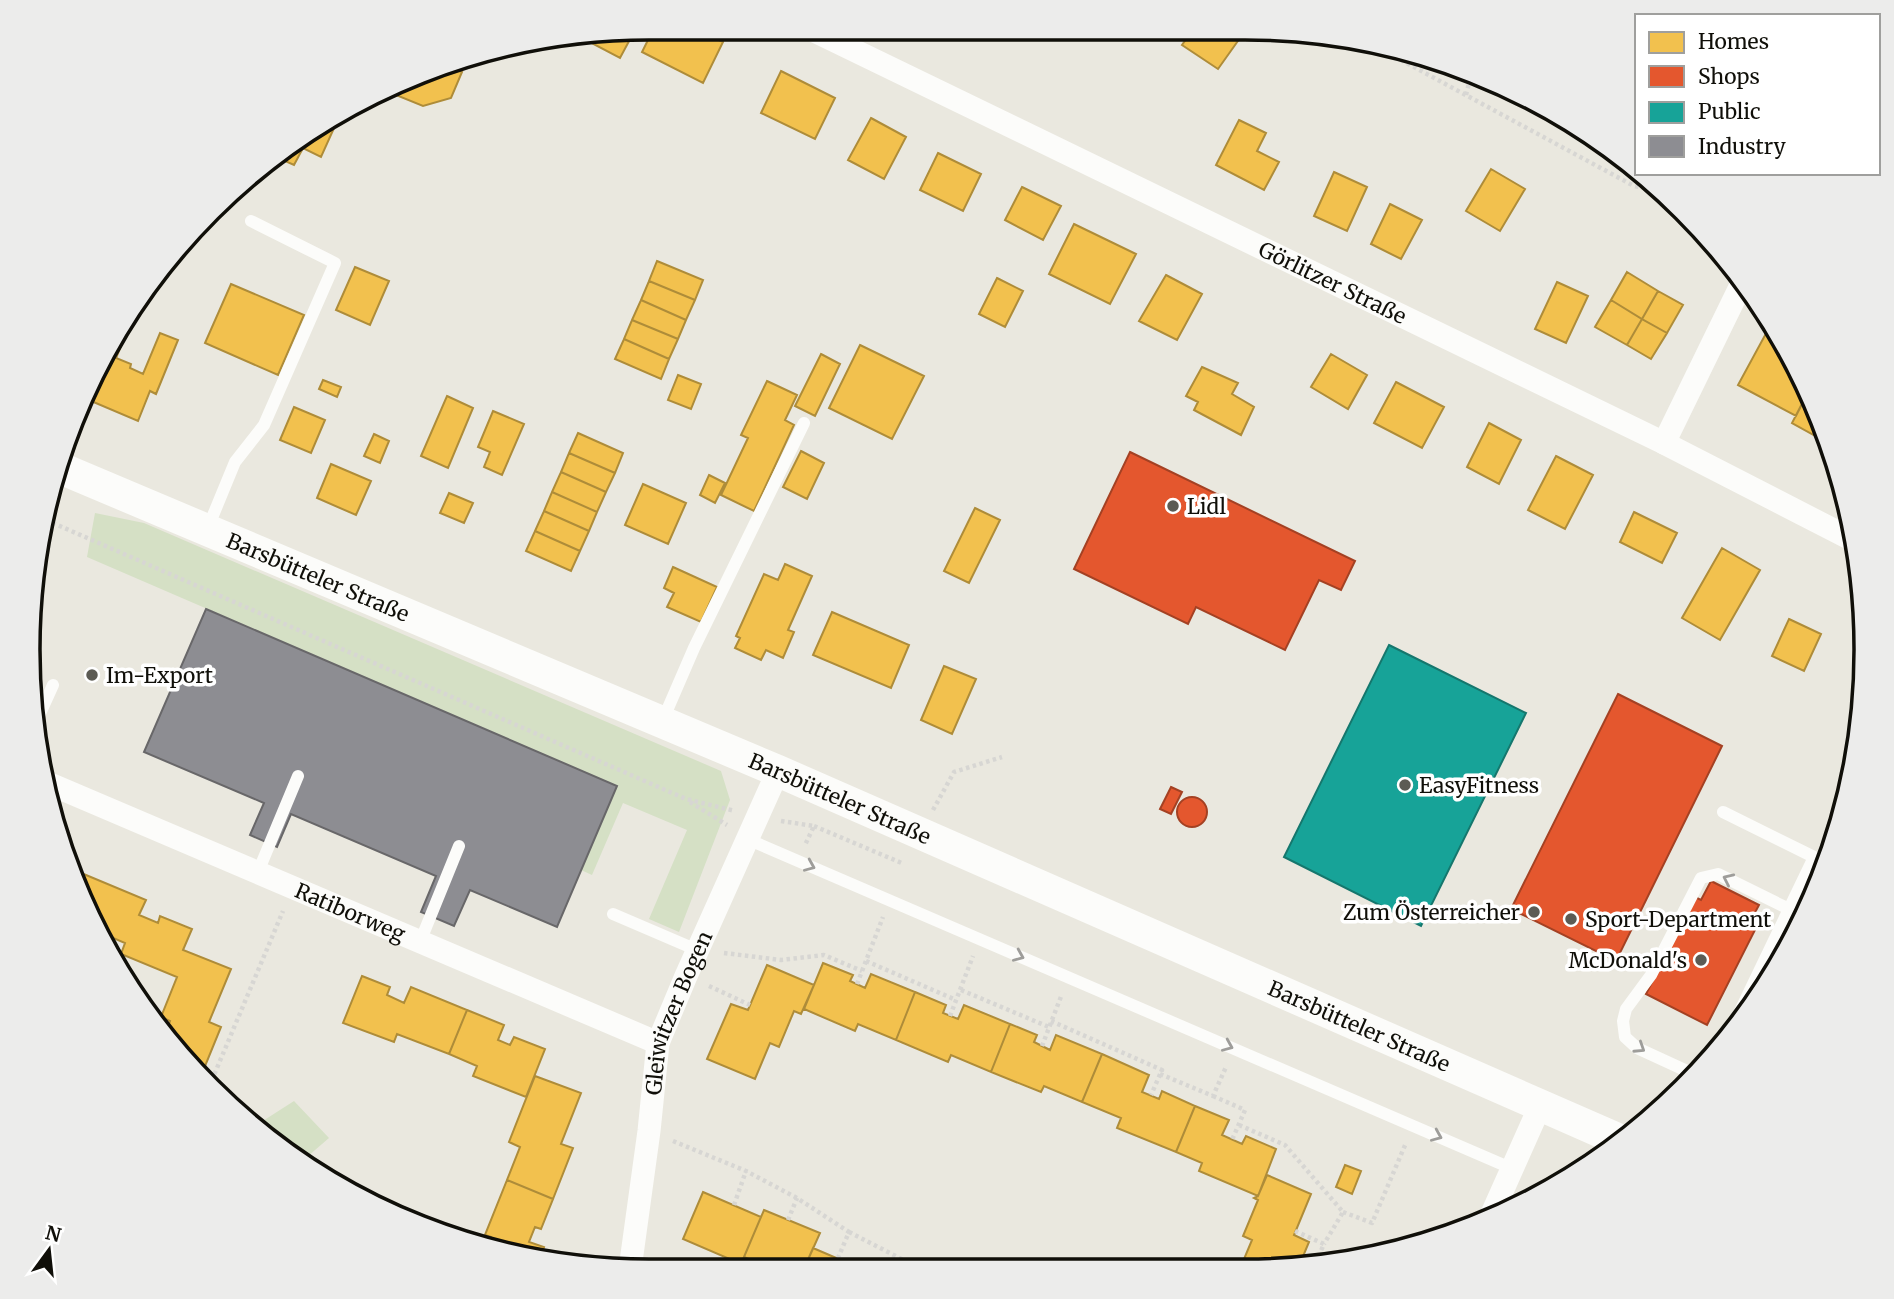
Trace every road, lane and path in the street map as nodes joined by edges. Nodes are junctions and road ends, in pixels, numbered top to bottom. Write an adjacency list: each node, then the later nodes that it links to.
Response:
1 (833, 40): 9 (street, Görlitzer Straße)
2 (1404, 62): 4 (path)
3 (1469, 84): 4 (path)
4 (1466, 95): 5 (path)
5 (1642, 188)
6 (251, 221): 12 (lane)
7 (1737, 291): 9 (street)
8 (804, 423): 16 (lane)
9 (1664, 443): 13 (street, Görlitzer Straße)
10 (68, 471): 12 (main road, Barsbütteler Straße)
11 (54, 523): 21 (path)
12 (207, 530): 16 (main road, Barsbütteler Straße)
13 (1843, 535)
14 (52, 685): 15 (lane)
15 (43, 706)
16 (662, 722): 18 (main road, Barsbütteler Straße)
17 (1002, 757): 25 (path)
18 (778, 771): 23 (street, Gleiwitzer Bogen); 25 (main road, Barsbütteler Straße)
19 (298, 776): 30 (lane)
20 (56, 786): 30 (street, Ratiborweg)
21 (686, 799): 23 (path); 26 (path)
22 (1723, 812): 33 (lane)
23 (758, 817): 24 (path); 26 (street, Gleiwitzer Bogen)
24 (814, 826): 28 (path); 29 (path)
25 (920, 833): 57 (main road, Barsbütteler Straße)
26 (747, 839): 28 (lane); 37 (street, Gleiwitzer Bogen)
27 (459, 846): 36 (lane)
28 (799, 861): 32 (lane, one-way to 32)
29 (904, 864)
30 (258, 872): 31 (street, Ratiborweg)
31 (293, 887): 36 (street, Ratiborweg); 54 (path)
32 (890, 900): 35 (lane); 38 (path)
33 (1789, 909): 43 (lane); 52 (lane, one-way to 52)
34 (613, 914): 37 (lane)
35 (980, 939): 41 (lane, one-way to 41); 44 (path)
36 (420, 942): 49 (street, Ratiborweg)
37 (697, 950): 39 (path); 40 (street, Gleiwitzer Bogen)
38 (866, 961): 39 (path); 45 (path)
39 (862, 971): 42 (path)
40 (685, 976): 46 (path); 49 (street, Gleiwitzer Bogen)
41 (1069, 977): 48 (path); 51 (lane, one-way to 51)
42 (857, 984)
43 (1751, 987)
44 (961, 990): 45 (path); 48 (path)
45 (956, 1000): 47 (path)
46 (750, 1005)
47 (950, 1016)
48 (1050, 1024): 50 (path); 53 (path)
49 (658, 1043): 60 (street, Gleiwitzer Bogen)
50 (1042, 1046)
51 (1233, 1048): 56 (path); 59 (lane)
52 (1685, 1070)
53 (1160, 1074): 55 (path); 56 (path)
54 (214, 1075)
55 (1150, 1095)
56 (1213, 1097): 58 (path)
57 (1540, 1106): 61 (main road, Barsbütteler Straße); 63 (street)
58 (1239, 1125): 62 (path); 68 (path)
59 (1413, 1126): 63 (lane, one-way to 63); 68 (path)
60 (649, 1131): 64 (path); 74 (street, Gleiwitzer Bogen)
61 (1611, 1136)
62 (1232, 1140)
63 (1513, 1169): 66 (street)
64 (746, 1171): 65 (path); 67 (path)
65 (797, 1198): 69 (path); 71 (path)
66 (1497, 1204)
67 (734, 1205)
68 (1343, 1212): 72 (path)
69 (788, 1220)
70 (1296, 1231): 72 (path)
71 (849, 1232): 75 (path); 76 (path)
72 (1324, 1244): 73 (path)
73 (1319, 1254)
74 (632, 1258)
75 (838, 1258)
76 (901, 1259)

